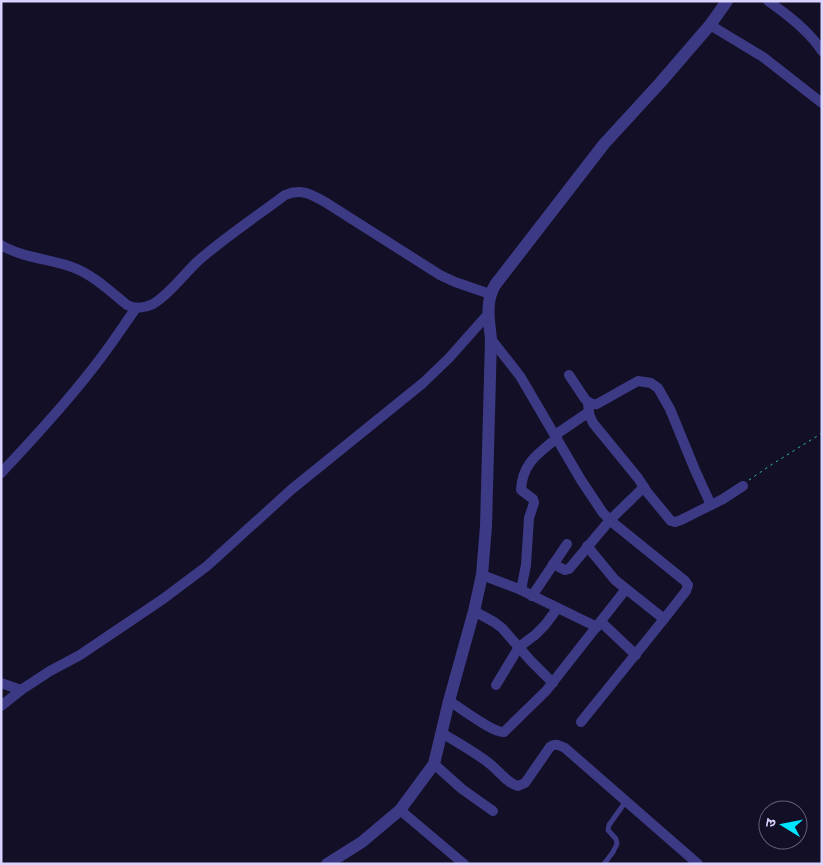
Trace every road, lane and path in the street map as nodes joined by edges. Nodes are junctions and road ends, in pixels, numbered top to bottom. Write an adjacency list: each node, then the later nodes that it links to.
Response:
1 (727, 1): 3 (street)
2 (768, 1): 4 (street)
3 (710, 25): 5 (street); 7 (street)
4 (822, 51)
5 (822, 103)
6 (1, 245): 8 (street)
7 (490, 294): 8 (street); 9 (street)
8 (136, 308): 15 (street)
9 (489, 313): 10 (street); 36 (street)
10 (491, 338): 14 (street); 23 (street)
11 (569, 376): 12 (street)
12 (588, 407): 14 (street); 17 (street); 18 (street)
13 (822, 433): 16 (path)
14 (556, 437): 19 (street); 25 (street)
15 (1, 473)
16 (742, 486): 18 (street)
17 (644, 487): 18 (street); 19 (street)
18 (711, 505)
19 (610, 520): 21 (street); 29 (street)
20 (566, 544): 22 (street)
21 (587, 546): 22 (street); 24 (street)
22 (554, 564): 26 (street)
23 (482, 575): 25 (street); 28 (street)
24 (626, 589): 29 (street); 30 (street)
25 (521, 590): 26 (street)
26 (532, 596): 27 (street)
27 (557, 609): 30 (street); 31 (street)
28 (474, 611): 31 (street); 37 (street)
29 (664, 619): 32 (street)
30 (599, 625): 32 (street); 34 (street)
31 (519, 647): 34 (street); 35 (street)
32 (636, 655): 39 (street)
33 (1, 683): 36 (street)
34 (553, 683): 37 (street)
35 (496, 685)
36 (21, 690): 38 (street)
37 (450, 701): 40 (street)
38 (1, 706)
39 (581, 722)
40 (442, 733): 41 (street); 42 (street)
41 (434, 764): 43 (street); 44 (street)
42 (626, 801): 47 (lane); 48 (street)
43 (400, 810): 45 (street); 46 (street)
44 (493, 811)
45 (327, 864)
46 (464, 864)
47 (604, 864)
48 (698, 864)

